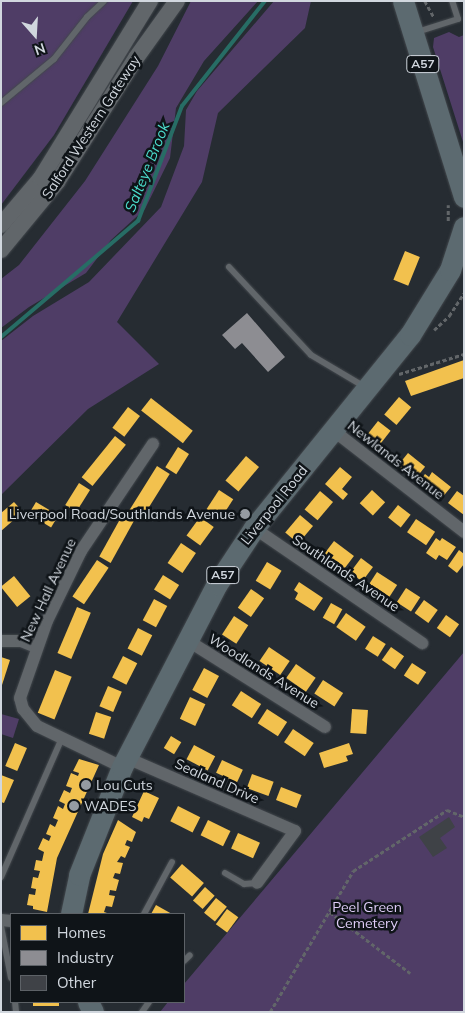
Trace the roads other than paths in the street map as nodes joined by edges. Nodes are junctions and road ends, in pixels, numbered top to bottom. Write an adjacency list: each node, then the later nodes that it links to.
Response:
1 (104, 1): 7 (lane)
2 (150, 1): 9 (street, Salford Western Gateway)
3 (178, 1): 11 (street, Salford Western Gateway)
4 (403, 1): 6 (highway, A57)
5 (452, 1): 6 (lane)
6 (414, 34): 8 (highway, A57)
7 (1, 103)
8 (456, 199)
9 (1, 225)
10 (455, 228): 13 (highway, Liverpool Road / A57)
11 (1, 250)
12 (229, 267): 13 (lane)
13 (368, 389): 14 (highway, Liverpool Road / A57)
14 (334, 431): 16 (highway, Liverpool Road / A57); 17 (street, Newlands Avenue)
15 (153, 444): 21 (street, New Hall Avenue)
16 (254, 528): 18 (highway, Liverpool Road / A57); 20 (street, Southlands Avenue)
17 (464, 532)
18 (187, 640): 22 (street, Woodlands Avenue); 24 (highway, Liverpool Road / A57)
19 (1, 641): 21 (street)
20 (422, 643)
21 (36, 647): 23 (street, New Hall Avenue)
22 (325, 727)
23 (62, 738): 24 (street, New Hall Avenue); 27 (lane)
24 (125, 762): 28 (street, Sealand Drive); 29 (highway, Liverpool Road / A57)
25 (172, 862): 30 (lane)
26 (225, 873): 28 (lane)
27 (1, 877)
28 (257, 883)
29 (71, 913)
30 (145, 913)
31 (1, 926): 34 (lane)
32 (190, 955): 33 (lane)
33 (185, 960)
34 (10, 973)

